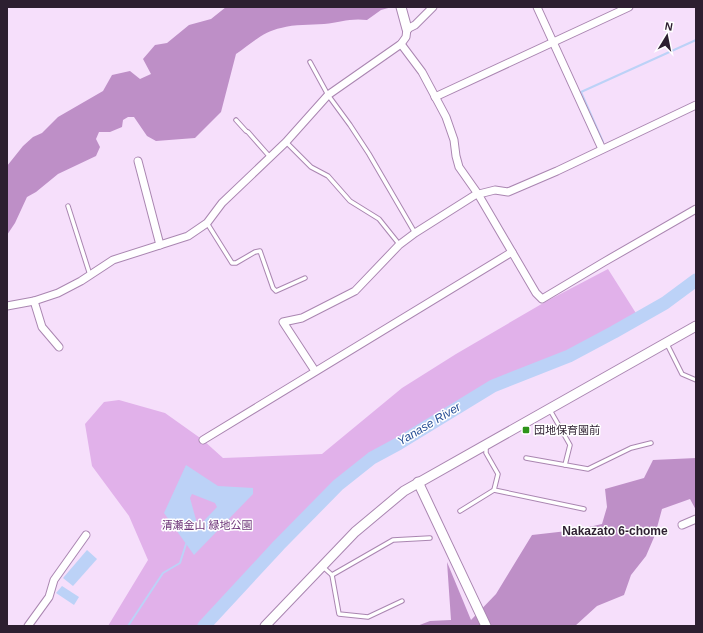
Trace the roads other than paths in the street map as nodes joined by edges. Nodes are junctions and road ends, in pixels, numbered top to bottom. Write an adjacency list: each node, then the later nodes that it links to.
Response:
1 (401, 7): 5 (street)
2 (433, 7): 5 (street)
3 (537, 7): 6 (street)
4 (629, 7): 6 (street)
5 (407, 29): 7 (street)
6 (553, 43): 10 (street); 14 (street)
7 (401, 44): 9 (street); 10 (street)
8 (310, 62): 9 (lane)
9 (328, 95): 13 (street); 21 (lane)
10 (435, 97): 17 (street)
11 (696, 105): 14 (street)
12 (236, 120): 15 (lane)
13 (286, 142): 15 (street); 23 (lane)
14 (602, 149): 17 (street)
15 (270, 157): 20 (street)
16 (138, 161): 22 (street)
17 (478, 194): 21 (street); 24 (street)
18 (68, 206): 25 (lane)
19 (696, 210): 24 (street)
20 (207, 223): 22 (street); 26 (lane)
21 (415, 233): 23 (street)
22 (160, 245): 25 (street)
23 (400, 245): 32 (street)
24 (512, 252): 32 (street)
25 (90, 275): 27 (street)
26 (305, 278)
27 (34, 301): 28 (street); 31 (street)
28 (7, 306)
29 (696, 326): 30 (street)
30 (666, 342): 33 (lane); 34 (street)
31 (59, 347)
32 (315, 371): 35 (street)
33 (696, 380)
34 (550, 409): 37 (street); 39 (lane)
35 (203, 440)
36 (651, 443): 39 (lane)
37 (486, 445): 40 (street); 41 (lane)
38 (526, 458): 39 (lane)
39 (565, 465)
40 (418, 482): 48 (street); 53 (street)
41 (494, 490): 42 (lane); 43 (lane)
42 (584, 509)
43 (460, 511)
44 (696, 519): 45 (street)
45 (682, 525)
46 (86, 535): 51 (street)
47 (430, 538): 49 (lane)
48 (322, 566): 49 (lane); 52 (street)
49 (332, 575): 50 (lane)
50 (402, 601)
51 (28, 626)
52 (265, 626)
53 (486, 626)

